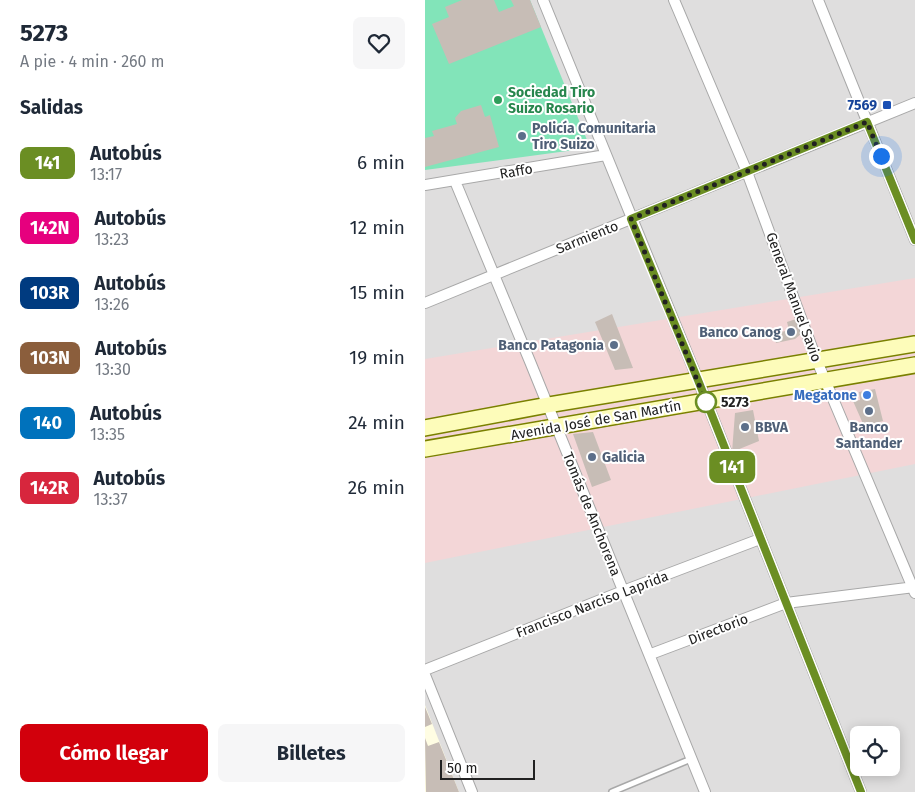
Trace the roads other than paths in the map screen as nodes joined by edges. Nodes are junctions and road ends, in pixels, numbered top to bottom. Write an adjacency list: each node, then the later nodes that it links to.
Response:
1 (543, 0): 6 (street)
2 (674, 0): 7 (street, General Manuel Savio)
3 (818, 0): 5 (street)
4 (915, 103): 5 (street, Sarmiento)
5 (867, 122): 7 (street, Sarmiento); 11 (street)
6 (606, 155): 8 (street, Raffo); 10 (street)
7 (747, 172): 10 (street, Sarmiento); 15 (street, General Manuel Savio)
8 (455, 181): 9 (street, Raffo); 12 (street, Tomás de Anchorena)
9 (425, 185)
10 (631, 219): 12 (street, Sarmiento); 17 (street)
11 (915, 240)
12 (494, 274): 13 (street, Sarmiento); 20 (street, Tomás de Anchorena)
13 (425, 303)
14 (915, 344): 15 (main road, Avenida José de San Martín)
15 (817, 361): 17 (main road, Avenida José de San Martín); 18 (street, General Manuel Savio)
16 (915, 365): 18 (main road, Avenida José de San Martín)
17 (698, 380): 19 (street); 20 (main road, Avenida José de San Martín)
18 (825, 380): 19 (main road, Avenida José de San Martín); 25 (street, General Manuel Savio)
19 (706, 401): 21 (main road, Avenida José de San Martín); 24 (street)
20 (548, 405): 21 (street, Tomás de Anchorena); 22 (main road, Avenida José de San Martín)
21 (557, 426): 23 (main road, Avenida José de San Martín); 26 (street, Tomás de Anchorena)
22 (425, 428)
23 (425, 449)
24 (761, 539): 26 (street, Francisco Narciso Laprida); 27 (street)
25 (914, 589): 27 (street)
26 (623, 591): 28 (street, Tomás de Anchorena); 29 (street, Francisco Narciso Laprida)
27 (786, 604): 28 (street, Directorio); 35 (street)
28 (651, 654): 31 (street, Tomás de Anchorena)
29 (425, 670)
30 (425, 675): 32 (street)
31 (692, 759): 33 (lane); 34 (street, Tomás de Anchorena)
32 (472, 792)
33 (612, 792)
34 (705, 792)
35 (861, 792)

